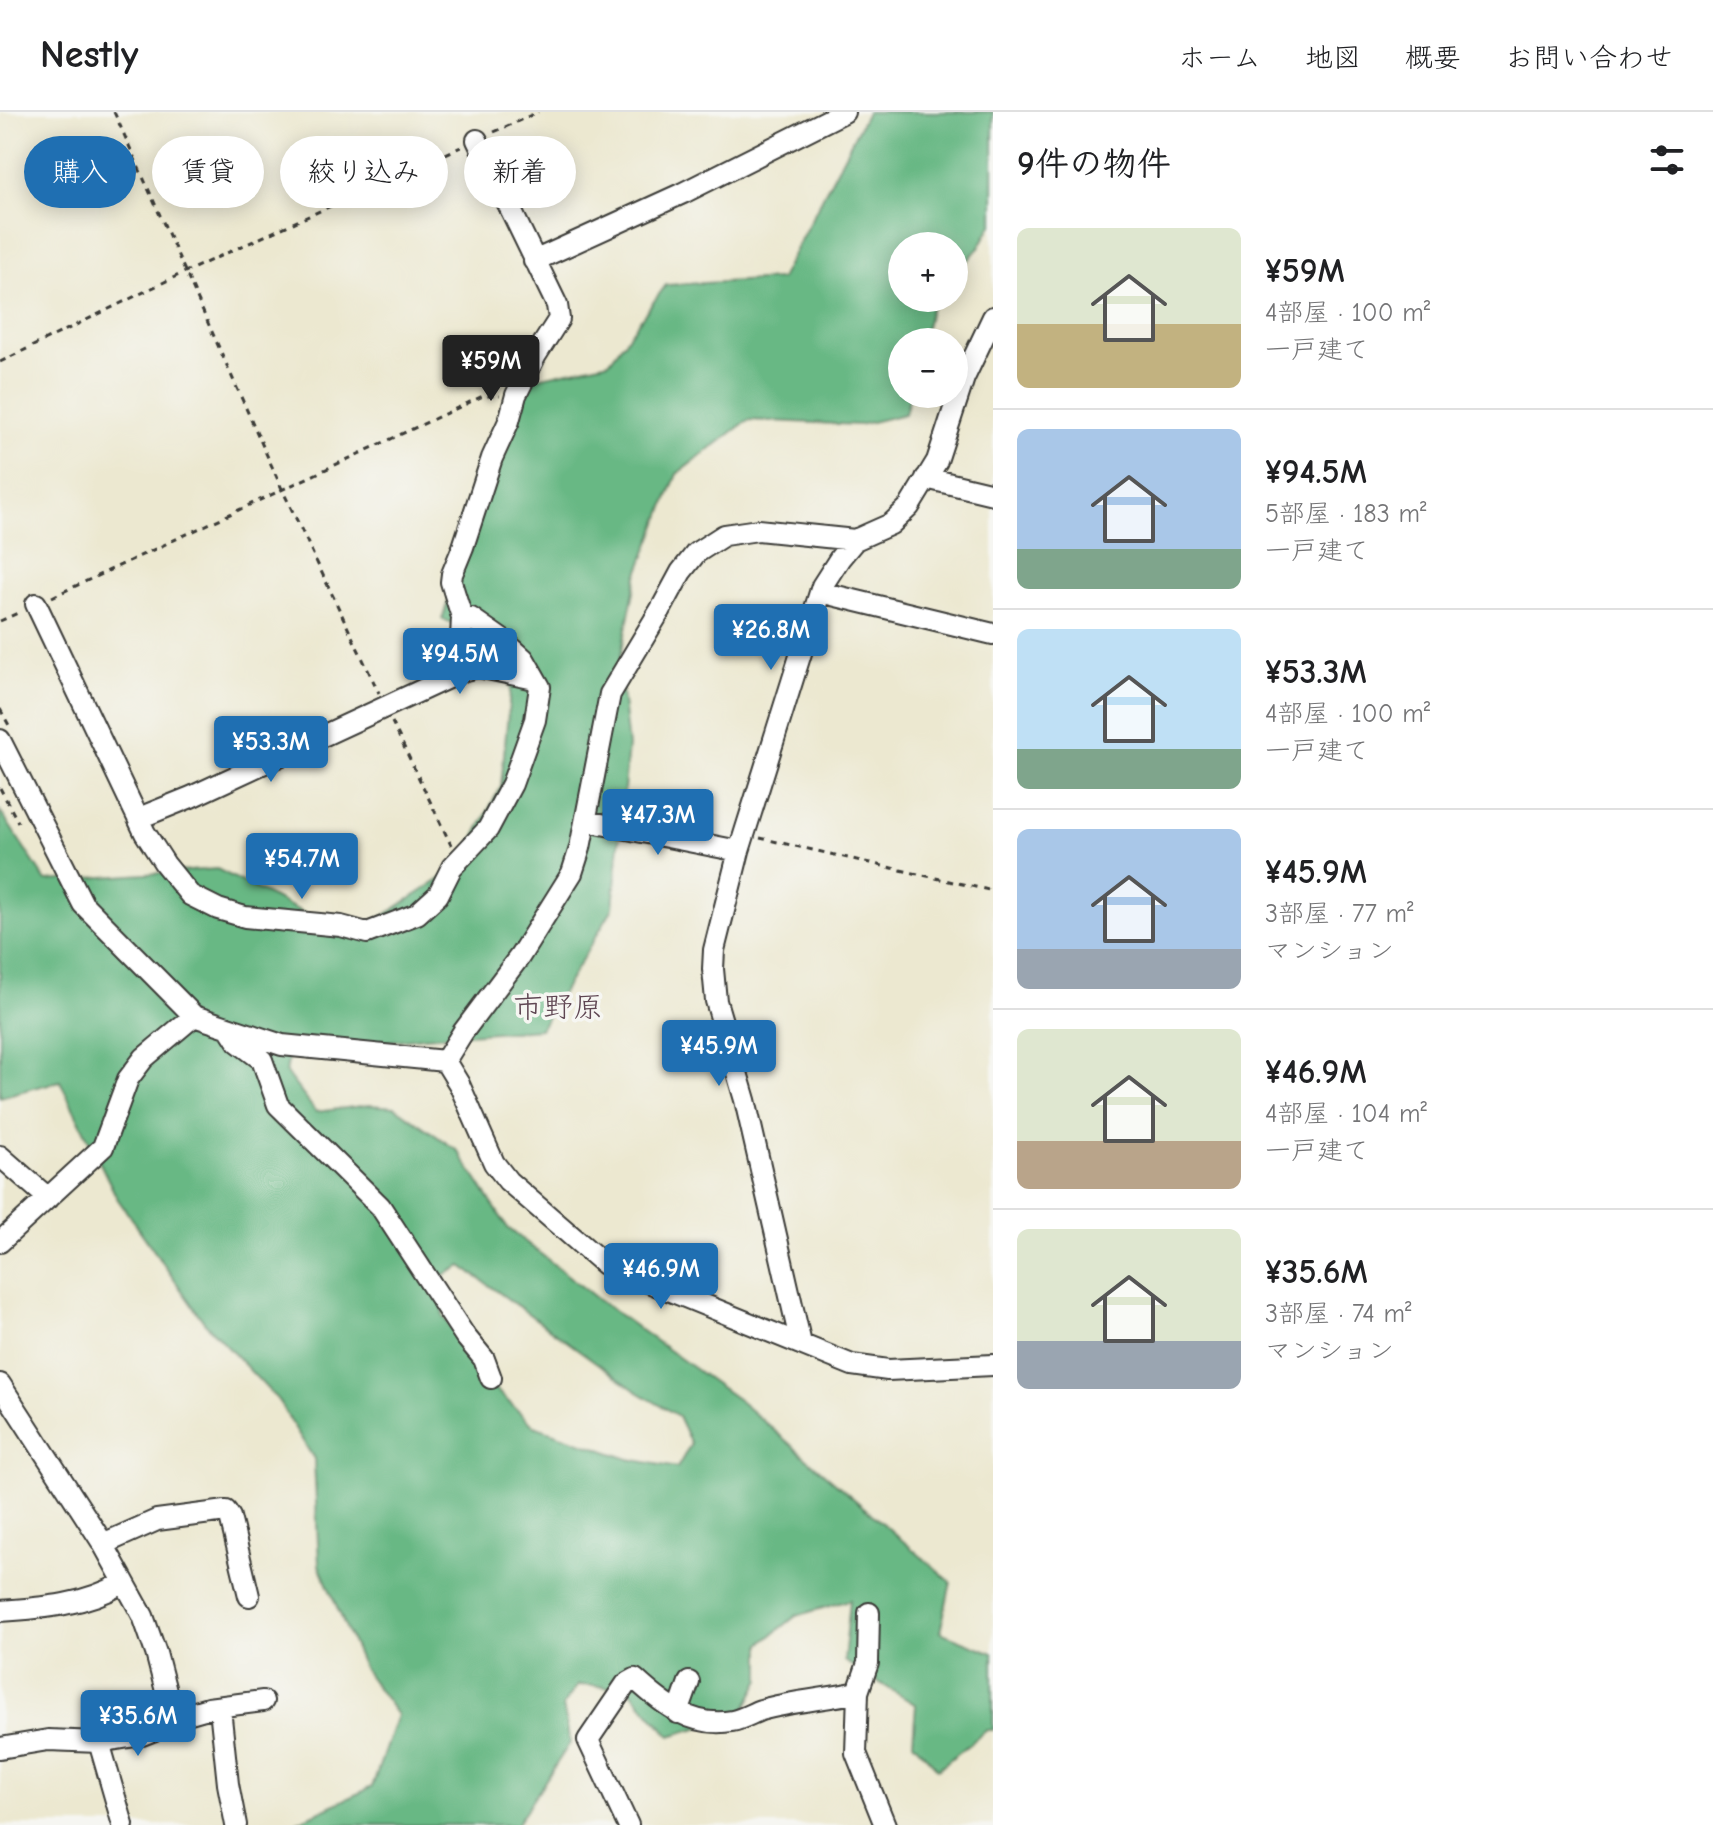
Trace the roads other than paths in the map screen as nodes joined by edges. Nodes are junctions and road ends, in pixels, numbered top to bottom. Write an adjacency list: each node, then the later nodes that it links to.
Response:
1 (844, 112): 3 (street)
2 (509, 208): 3 (street)
3 (534, 261): 10 (street)
4 (993, 317): 5 (street)
5 (926, 478): 6 (street); 7 (street)
6 (993, 494)
7 (855, 540): 8 (street); 16 (street)
8 (820, 592): 11 (street); 17 (street)
9 (36, 604): 15 (street)
10 (462, 617): 12 (street); 13 (street)
11 (993, 634)
12 (465, 670): 13 (street); 15 (street)
13 (535, 679): 15 (street)
14 (0, 740): 18 (street)
15 (139, 818)
16 (586, 821): 17 (street); 20 (street)
17 (742, 843): 25 (street)
18 (194, 1016): 19 (street); 22 (street)
19 (229, 1028): 20 (street); 27 (street)
20 (445, 1061): 25 (street)
21 (0, 1156): 22 (street)
22 (48, 1198): 23 (street)
23 (8, 1220): 24 (street)
24 (0, 1242)
25 (801, 1344): 26 (street)
26 (993, 1365)
27 (491, 1378)
28 (0, 1384): 29 (street)
29 (102, 1542): 30 (street); 31 (street)
30 (123, 1583): 32 (street); 39 (street)
31 (249, 1596)
32 (0, 1611)
33 (869, 1613): 35 (street)
34 (689, 1682): 38 (street)
35 (858, 1692): 38 (street); 45 (street)
36 (263, 1701): 37 (street)
37 (220, 1708): 39 (street); 43 (street)
38 (678, 1713): 44 (street)
39 (173, 1718): 40 (street)
40 (99, 1742): 41 (street); 42 (street)
41 (0, 1748)
42 (123, 1825)
43 (236, 1825)
44 (628, 1825)
45 (885, 1825)

